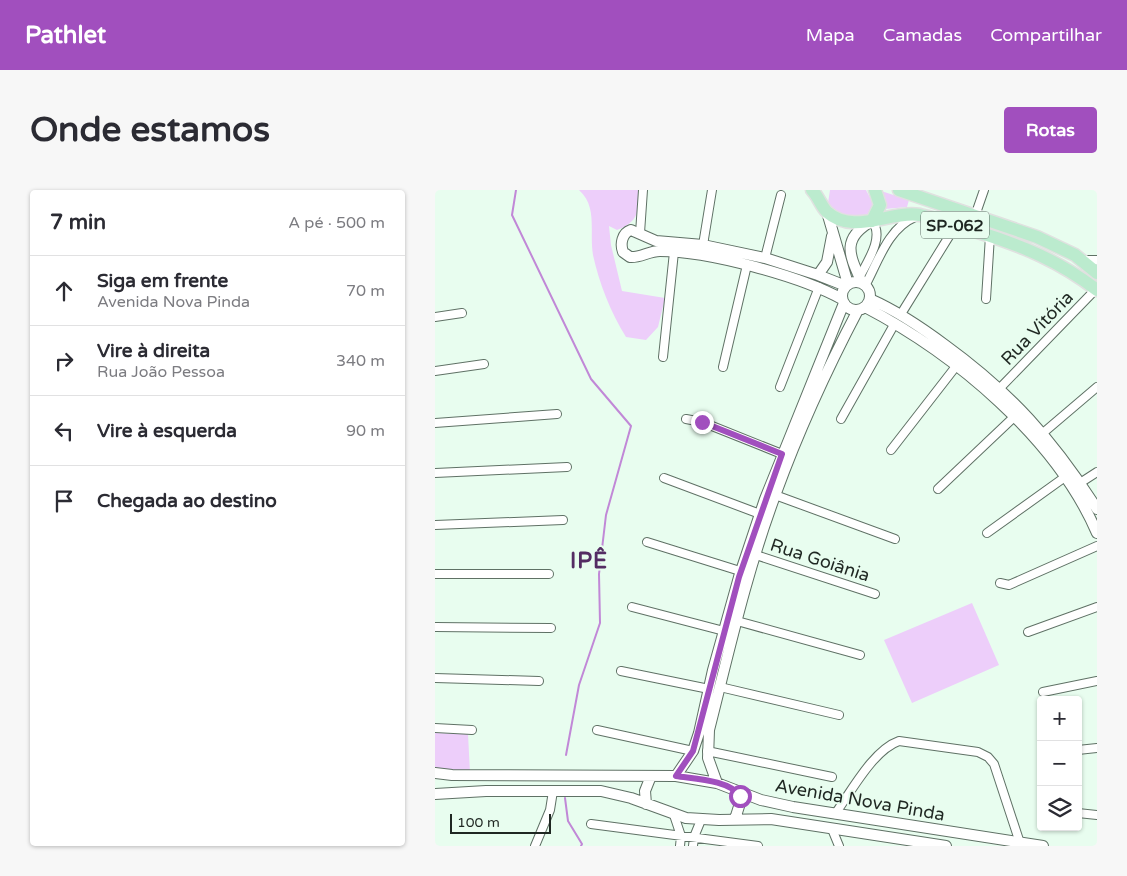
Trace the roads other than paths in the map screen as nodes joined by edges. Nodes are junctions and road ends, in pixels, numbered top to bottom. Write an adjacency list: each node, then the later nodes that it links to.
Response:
1 (643, 190): 15 (street)
2 (712, 190): 17 (street)
3 (812, 190): 9 (main road)
4 (825, 190): 9 (main road)
5 (875, 190): 12 (main road)
6 (899, 190): 11 (main road, SP-062)
7 (984, 190): 11 (street)
8 (781, 195): 19 (street)
9 (827, 212): 12 (main road, SP-062); 14 (street)
10 (919, 215): 12 (main road, SP-062); 13 (main road, SP-062); 25 (street)
11 (975, 216): 20 (main road, SP-062)
12 (872, 221): 25 (street); 25 (street)
13 (957, 225): 16 (main road, SP-062); 34 (street)
14 (832, 230): 24 (street); 26 (street)
15 (640, 233): 17 (street); 18 (street)
16 (990, 236): 28 (main road, SP-062); 29 (street)
17 (703, 245): 19 (street)
18 (674, 252): 22 (street); 35 (street)
19 (765, 258): 24 (street)
20 (1082, 260): 21 (street); 23 (main road, SP-062)
21 (1097, 260)
22 (747, 265): 27 (street); 38 (street)
23 (1097, 273)
24 (818, 274): 26 (street)
25 (862, 282): 26 (street); 31 (street)
26 (847, 285): 30 (street)
27 (819, 287): 30 (street); 40 (street)
28 (1097, 290): 42 (street, Rua Vitória)
29 (986, 299)
30 (843, 301): 31 (street); 50 (street)
31 (864, 305): 34 (street); 58 (street)
32 (461, 313): 33 (street)
33 (435, 317)
34 (898, 319): 37 (street); 42 (street); 46 (street)
35 (663, 357)
36 (484, 364): 39 (street)
37 (957, 365): 44 (street); 49 (street)
38 (723, 368)
39 (435, 370)
40 (780, 387)
41 (1097, 387): 48 (street)
42 (1000, 388): 48 (street)
43 (557, 414): 47 (street)
44 (1014, 417): 54 (street); 57 (street)
45 (686, 419): 50 (street)
46 (841, 419)
47 (435, 423)
48 (1043, 433): 56 (street)
49 (891, 450)
50 (782, 454): 60 (street)
51 (567, 467): 53 (street)
52 (1097, 472): 56 (street)
53 (435, 473)
54 (1065, 477): 63 (street); 64 (street)
55 (664, 478): 60 (street)
56 (1080, 483): 59 (street)
57 (938, 488)
58 (775, 495): 65 (street); 68 (street)
59 (1097, 509)
60 (760, 514): 69 (street)
61 (563, 520): 62 (street)
62 (435, 525)
63 (987, 533)
64 (1097, 533)
65 (895, 539)
66 (647, 542): 69 (street)
67 (1097, 546): 72 (street)
68 (756, 555): 73 (street, Rua Goiânia); 76 (street)
69 (741, 571): 79 (street)
70 (435, 574): 71 (street)
71 (549, 574)
72 (1000, 584)
73 (875, 594)
74 (632, 607): 79 (street)
75 (1097, 607): 80 (street)
76 (737, 621): 81 (street); 86 (street)
77 (435, 626): 78 (street)
78 (551, 628)
79 (724, 631): 87 (street)
80 (1029, 632)
81 (860, 655)
82 (621, 671): 87 (street)
83 (435, 678): 85 (street)
84 (1097, 680): 88 (street)
85 (539, 681)
86 (720, 687): 89 (street); 96 (street)
87 (709, 688): 95 (street)
88 (1043, 692)
89 (839, 714)
90 (435, 728): 91 (street)
91 (472, 730)
92 (597, 730): 95 (street)
93 (1097, 748): 94 (street)
94 (1082, 750)
95 (693, 751): 99 (street)
96 (707, 751): 100 (street); 101 (street)
97 (435, 773): 98 (street, Avenida Nova Pinda)
98 (651, 776): 99 (street, Avenida Nova Pinda); 105 (street)
99 (676, 776): 101 (street, Avenida Nova Pinda)
100 (832, 777)
101 (717, 783): 103 (street, Avenida Nova Pinda)
102 (553, 791): 104 (street, Avenida Nova Pinda); 105 (street, Avenida Nova Pinda); 117 (street)
103 (736, 791): 107 (street, Avenida Nova Pinda); 110 (street)
104 (435, 794)
105 (646, 804): 109 (street, Avenida Nova Pinda)
106 (1082, 813): 108 (street)
107 (835, 814): 116 (street, Avenida Nova Pinda); 116 (street)
108 (1097, 815)
109 (674, 816): 111 (street, Avenida Nova Pinda); 114 (street)
110 (735, 819): 111 (street, Avenida Nova Pinda); 113 (street, Avenida Nova Pinda)
111 (701, 820): 115 (street)
112 (591, 824): 114 (street)
113 (832, 829): 121 (street); 122 (street, Avenida Nova Pinda)
114 (681, 836): 115 (street); 118 (street)
115 (694, 837): 119 (street); 120 (street)
116 (1019, 843): 123 (street, Avenida Nova Pinda)
117 (535, 846)
118 (681, 846)
119 (693, 846)
120 (758, 846)
121 (839, 846)
122 (946, 846)
123 (1043, 846)

